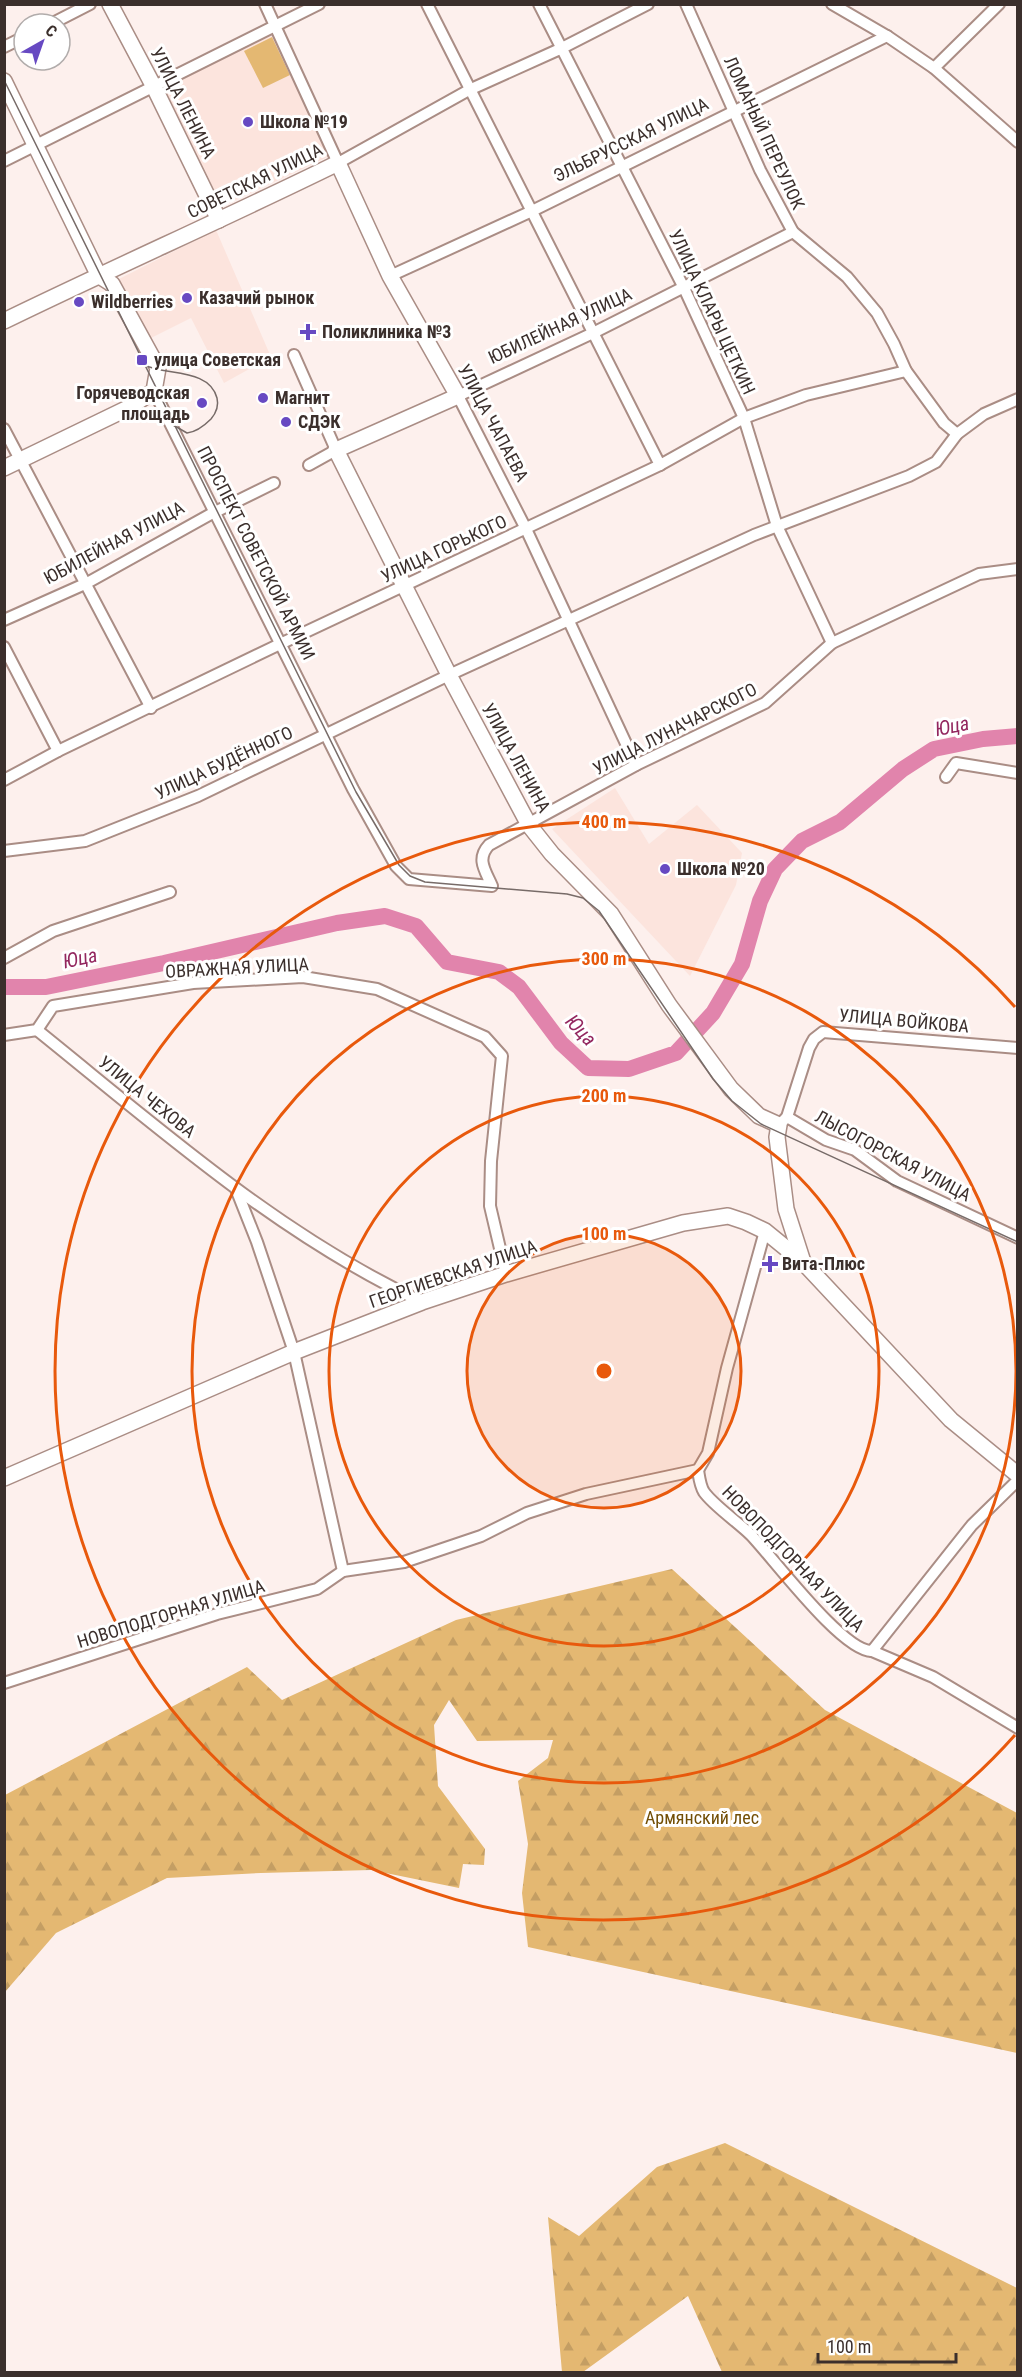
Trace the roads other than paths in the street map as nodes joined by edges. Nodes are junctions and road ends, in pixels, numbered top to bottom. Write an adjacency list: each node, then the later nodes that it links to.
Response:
1 (90, 4): 11 (street)
2 (110, 4): 17 (main road, УЛИЦА ЛЕНИНА)
3 (265, 4): 12 (street, УЛИЦА ЧАПАЕВА)
4 (319, 4): 12 (street)
5 (427, 4): 18 (street)
6 (539, 4): 14 (street, УЛИЦА КЛАРЫ ЦЕТКИН)
7 (648, 4): 14 (street, СОВЕТСКАЯ УЛИЦА)
8 (686, 4): 19 (street, ЛОМАНЫЙ ПЕРЕУЛОК)
9 (832, 4): 13 (street)
10 (999, 4): 15 (street)
11 (72, 13)
12 (275, 25): 17 (street); 23 (street, УЛИЦА ЧАПАЕВА)
13 (886, 36): 15 (street); 19 (street, ЭЛЬБРУССКАЯ УЛИЦА)
14 (560, 49): 18 (street, СОВЕТСКАЯ УЛИЦА); 24 (street, УЛИЦА КЛАРЫ ЦЕТКИН)
15 (934, 68): 20 (street)
16 (4, 81): 21 (main road, ПРОСПЕКТ СОВЕТСКОЙ АРМИИ)
17 (154, 87): 21 (street); 26 (main road, УЛИЦА ЛЕНИНА)
18 (469, 90): 23 (street, СОВЕТСКАЯ УЛИЦА); 25 (street)
19 (734, 111): 24 (street, ЭЛЬБРУССКАЯ УЛИЦА); 27 (street, ЛОМАНЫЙ ПЕРЕУЛОК)
20 (1017, 142)
21 (35, 146): 22 (street); 28 (main road, ПРОСПЕКТ СОВЕТСКОЙ АРМИИ)
22 (4, 160)
23 (338, 163): 26 (main road, СОВЕТСКАЯ УЛИЦА); 29 (main road, УЛИЦА ЧАПАЕВА)
24 (623, 166): 25 (street, ЭЛЬБРУССКАЯ УЛИЦА); 30 (street, УЛИЦА КЛАРЫ ЦЕТКИН)
25 (532, 211): 29 (street, ЭЛЬБРУССКАЯ УЛИЦА); 32 (street)
26 (219, 220): 28 (main road, СОВЕТСКАЯ УЛИЦА)
27 (793, 232): 30 (street, ЮБИЛЕЙНАЯ УЛИЦА); 34 (street, ЛОМАНЫЙ ПЕРЕУЛОК)
28 (99, 275): 31 (main road, СОВЕТСКАЯ УЛИЦА); 35 (main road, ПРОСПЕКТ СОВЕТСКОЙ АРМИИ)
29 (390, 276): 36 (main road, УЛИЦА ЧАПАЕВА)
30 (684, 288): 32 (street, ЮБИЛЕЙНАЯ УЛИЦА); 38 (street, УЛИЦА КЛАРЫ ЦЕТКИН)
31 (4, 321)
32 (593, 333): 36 (street, ЮБИЛЕЙНАЯ УЛИЦА); 44 (street)
33 (294, 355): 41 (street, УЛИЦА ЛЕНИНА)
34 (906, 371): 38 (street, УЛИЦА ГОРЬКОГО); 40 (street, ЛОМАНЫЙ ПЕРЕУЛОК)
35 (154, 391): 42 (main road); 47 (street, ПРОСПЕКТ СОВЕТСКОЙ АРМИИ)
36 (458, 396): 41 (main road, ЮБИЛЕЙНАЯ УЛИЦА); 49 (street, УЛИЦА ЧАПАЕВА)
37 (1017, 399): 40 (street, УЛИЦА БУДЁННОГО)
38 (744, 418): 44 (street, УЛИЦА ГОРЬКОГО); 48 (street, УЛИЦА КЛАРЫ ЦЕТКИН)
39 (4, 429): 42 (street)
40 (957, 434): 48 (street, УЛИЦА БУДЁННОГО)
41 (336, 450): 43 (street, ЮБИЛЕЙНАЯ УЛИЦА); 52 (main road, УЛИЦА ЛЕНИНА)
42 (20, 461): 45 (main road); 51 (street)
43 (309, 465)
44 (660, 465): 49 (street, УЛИЦА ГОРЬКОГО)
45 (4, 468)
46 (274, 483): 47 (street, ЮБИЛЕЙНАЯ УЛИЦА)
47 (214, 513): 51 (street, ЮБИЛЕЙНАЯ УЛИЦА); 56 (street, ПРОСПЕКТ СОВЕТСКОЙ АРМИИ)
48 (777, 526): 54 (street, УЛИЦА БУДЁННОГО); 55 (street, УЛИЦА КЛАРЫ ЦЕТКИН)
49 (526, 529): 52 (street, УЛИЦА ГОРЬКОГО); 54 (street, УЛИЦА ЧАПАЕВА)
50 (1017, 569): 55 (street, УЛИЦА ЛУНАЧАРСКОГО)
51 (87, 583): 53 (street, ЮБИЛЕЙНАЯ УЛИЦА); 59 (street)
52 (405, 586): 56 (street, УЛИЦА ГОРЬКОГО); 58 (main road, УЛИЦА ЛЕНИНА)
53 (4, 620)
54 (570, 620): 58 (street, УЛИЦА БУДЁННОГО); 62 (street, УЛИЦА ЧАПАЕВА)
55 (832, 643): 62 (street, УЛИЦА ЛУНАЧАРСКОГО)
56 (280, 644): 59 (street, УЛИЦА ГОРЬКОГО); 60 (street, ПРОСПЕКТ СОВЕТСКОЙ АРМИИ)
57 (4, 647): 61 (street)
58 (449, 675): 60 (street, УЛИЦА БУДЁННОГО); 66 (main road, УЛИЦА ЛЕНИНА)
59 (151, 708): 61 (street, УЛИЦА ГОРЬКОГО)
60 (326, 734): 67 (street, УЛИЦА БУДЁННОГО); 68 (street, ПРОСПЕКТ СОВЕТСКОЙ АРМИИ)
61 (58, 752): 65 (street, УЛИЦА ГОРЬКОГО)
62 (636, 765): 66 (street, УЛИЦА ЛУНАЧАРСКОГО)
63 (1017, 773): 64 (street)
64 (946, 777)
65 (4, 780)
66 (529, 825): 68 (street, УЛИЦА ЛУНАЧАРСКОГО); 74 (main road, УЛИЦА ЛЕНИНА)
67 (4, 851)
68 (410, 879)
69 (170, 892): 70 (street)
70 (4, 958)
71 (37, 1030): 72 (street); 75 (street, УЛИЦА ЧЕХОВА); 80 (street, ОВРАЖНАЯ УЛИЦА)
72 (4, 1035)
73 (1017, 1048): 74 (street, УЛИЦА ВОЙКОВА)
74 (783, 1121): 76 (main road); 78 (street, ЛЫСОГОРСКАЯ УЛИЦА)
75 (236, 1189): 81 (street, УЛИЦА ЧЕХОВА); 82 (street, УЛИЦА ЧЕХОВА)
76 (786, 1209): 77 (main road); 79 (main road)
77 (765, 1232): 79 (main road, ГЕОРГИЕВСКАЯ УЛИЦА); 80 (main road, ГЕОРГИЕВСКАЯ УЛИЦА); 83 (street)
78 (1017, 1238)
79 (803, 1262): 84 (main road, ГЕОРГИЕВСКАЯ УЛИЦА)
80 (506, 1274): 81 (main road, ГЕОРГИЕВСКАЯ УЛИЦА)
81 (422, 1302): 82 (main road, ГЕОРГИЕВСКАЯ УЛИЦА)
82 (294, 1352): 85 (main road, ГЕОРГИЕВСКАЯ УЛИЦА); 86 (street)
83 (698, 1470): 86 (street, НОВОПОДГОРНАЯ УЛИЦА); 87 (street, НОВОПОДГОРНАЯ УЛИЦА)
84 (1017, 1477): 87 (street)
85 (4, 1478)
86 (344, 1572): 88 (street, НОВОПОДГОРНАЯ УЛИЦА)
87 (872, 1652): 89 (street, НОВОПОДГОРНАЯ УЛИЦА)
88 (4, 1683)
89 (1017, 1728)

